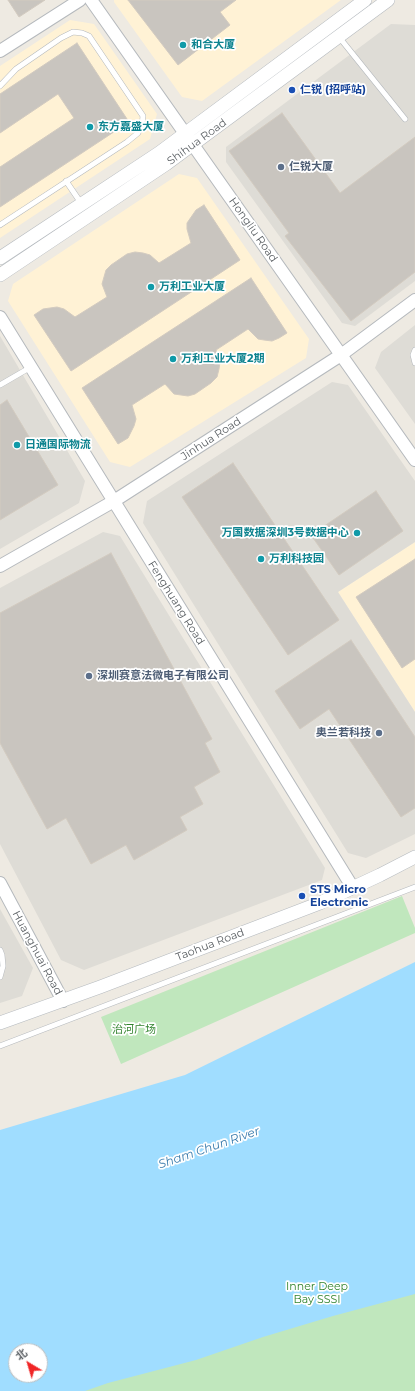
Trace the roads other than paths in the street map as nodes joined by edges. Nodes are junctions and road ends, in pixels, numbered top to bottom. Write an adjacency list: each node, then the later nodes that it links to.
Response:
1 (80, 0): 6 (street)
2 (91, 0): 9 (street, Hongliu Road)
3 (365, 0): 9 (main road, Shihua Road)
4 (388, 0): 5 (main road, Shihua Road)
5 (339, 37): 8 (lane); 10 (main road, Shihua Road)
6 (0, 52)
7 (0, 86): 11 (lane)
8 (405, 119)
9 (186, 134): 10 (street, Hongliu Road); 12 (main road, Shihua Road)
10 (193, 145): 15 (main road, Shihua Road); 19 (street, Hongliu Road)
11 (66, 181): 12 (lane); 13 (lane)
12 (82, 204): 14 (main road, Shihua Road)
13 (0, 225)
14 (0, 258)
15 (0, 275)
16 (415, 300): 19 (street, Jinhua Road)
17 (0, 317): 21 (street, Fenghuang Road)
18 (415, 350): 20 (lane)
19 (341, 355): 23 (street, Hongliu Road); 24 (street, Jinhua Road)
20 (415, 363)
21 (31, 367): 22 (lane); 24 (street, Fenghuang Road)
22 (0, 385)
23 (415, 460)
24 (114, 502): 25 (street, Jinhua Road); 29 (street, Fenghuang Road)
25 (0, 566)
26 (415, 857): 29 (main road, Taohua Road)
27 (0, 883): 32 (street, Huanghuai Road)
28 (415, 886): 34 (lane)
29 (353, 888): 32 (main road, Taohua Road)
30 (0, 950): 31 (lane)
31 (0, 977)
32 (63, 1001): 33 (main road, Taohua Road)
33 (0, 1022)
34 (0, 1046)

